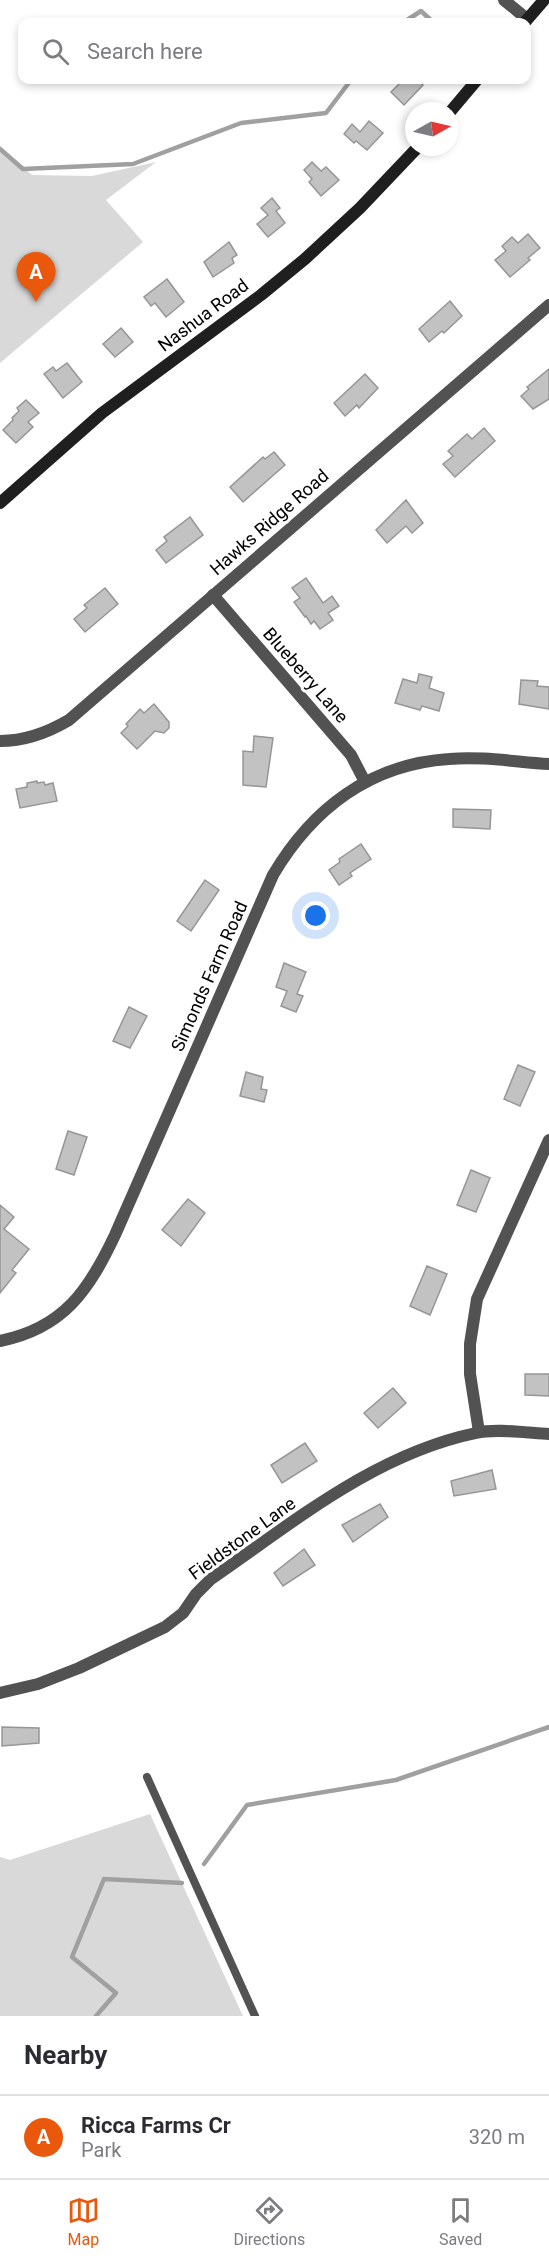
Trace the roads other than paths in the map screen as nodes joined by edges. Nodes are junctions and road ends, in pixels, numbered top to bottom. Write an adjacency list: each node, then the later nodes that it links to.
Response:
1 (504, 0): 3 (street)
2 (544, 0): 4 (main road)
3 (523, 18)
4 (529, 18)
5 (474, 84): 6 (main road)
6 (458, 102)
7 (409, 156): 9 (main road, Nashua Road)
8 (549, 305): 10 (street, Hawks Ridge Road)
9 (0, 503)
10 (213, 595): 11 (street, Hawks Ridge Road); 13 (street, Blueberry Lane)
11 (0, 741)
12 (549, 765): 13 (street, Simonds Farm Road)
13 (366, 782): 15 (street, Simonds Farm Road)
14 (549, 1140): 16 (street)
15 (0, 1341)
16 (478, 1432): 17 (street, Fieldstone Lane); 18 (street, Fieldstone Lane)
17 (549, 1434)
18 (0, 1693)
19 (147, 1777): 20 (lane)
20 (255, 2016)

